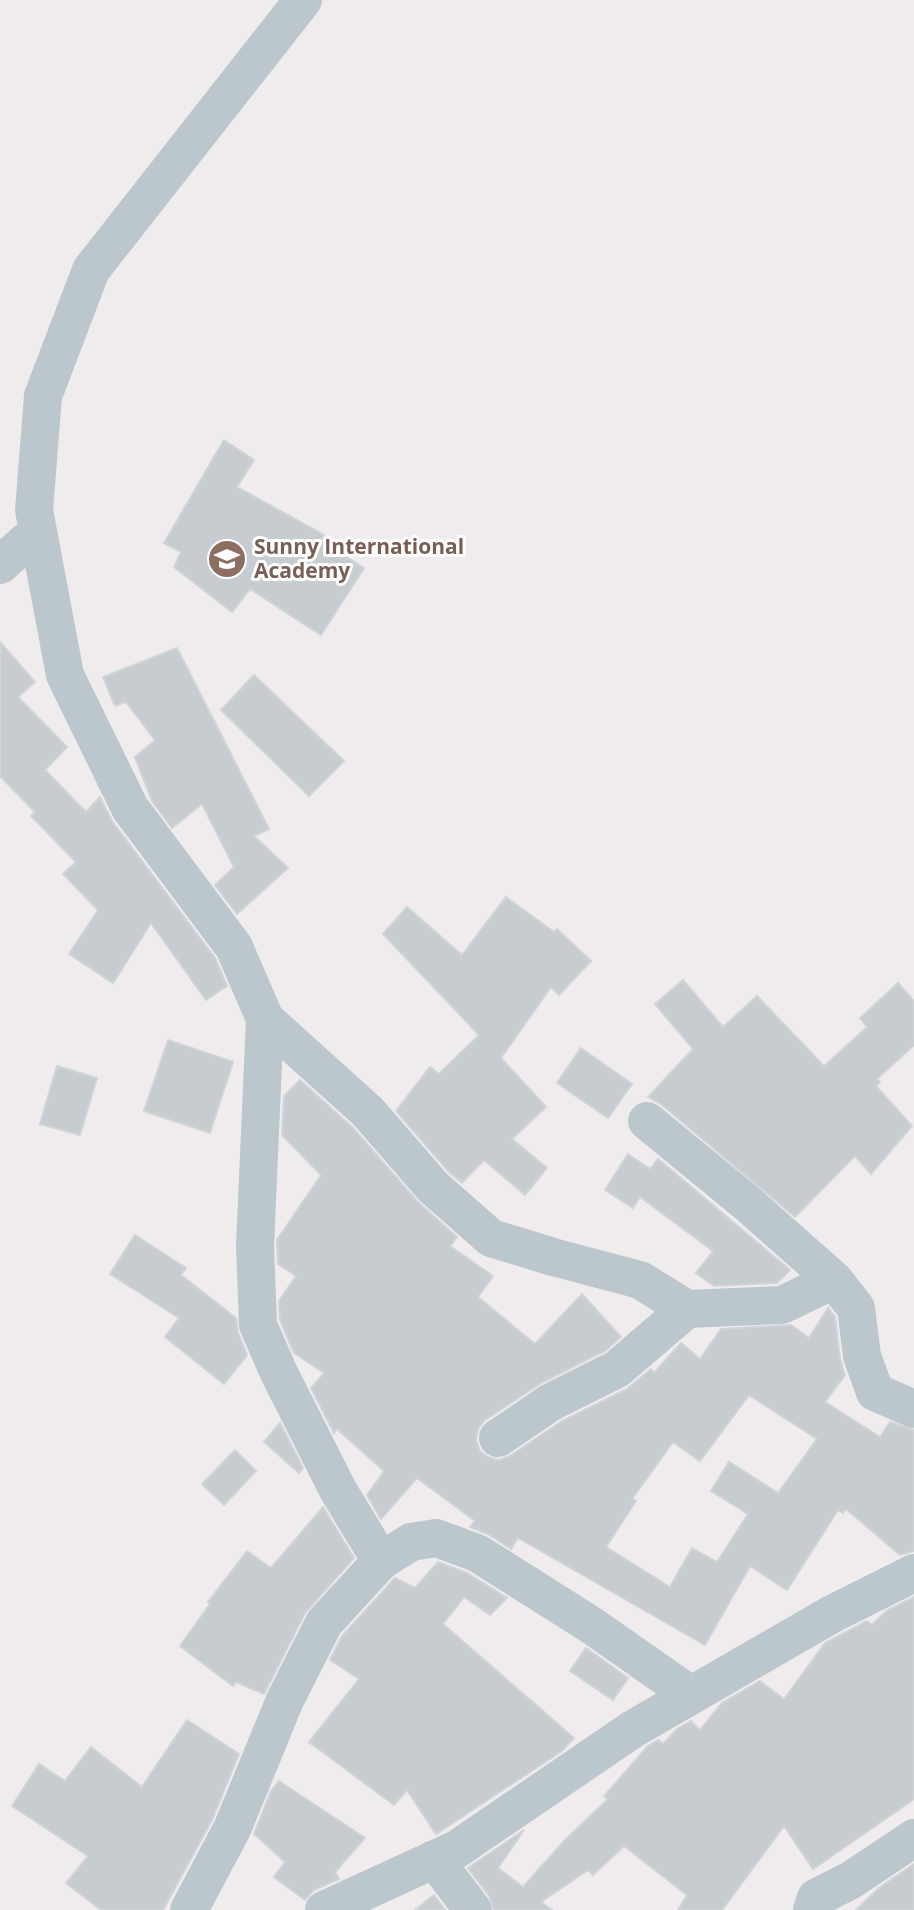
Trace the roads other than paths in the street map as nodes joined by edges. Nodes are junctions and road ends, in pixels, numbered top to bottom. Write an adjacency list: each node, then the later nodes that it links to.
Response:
1 (303, 0): 2 (street)
2 (38, 531): 3 (street); 4 (street)
3 (0, 565)
4 (265, 1019): 7 (street); 10 (street)
5 (647, 1121): 6 (street)
6 (834, 1280): 7 (street); 8 (street)
7 (687, 1309): 9 (street)
8 (914, 1409)
9 (498, 1438)
10 (381, 1561): 12 (street); 15 (street)
11 (914, 1573): 12 (street)
12 (691, 1695): 14 (street)
13 (914, 1838): 18 (street)
14 (434, 1859): 16 (street); 17 (street)
15 (190, 1910)
16 (324, 1910)
17 (473, 1910)
18 (812, 1910)

